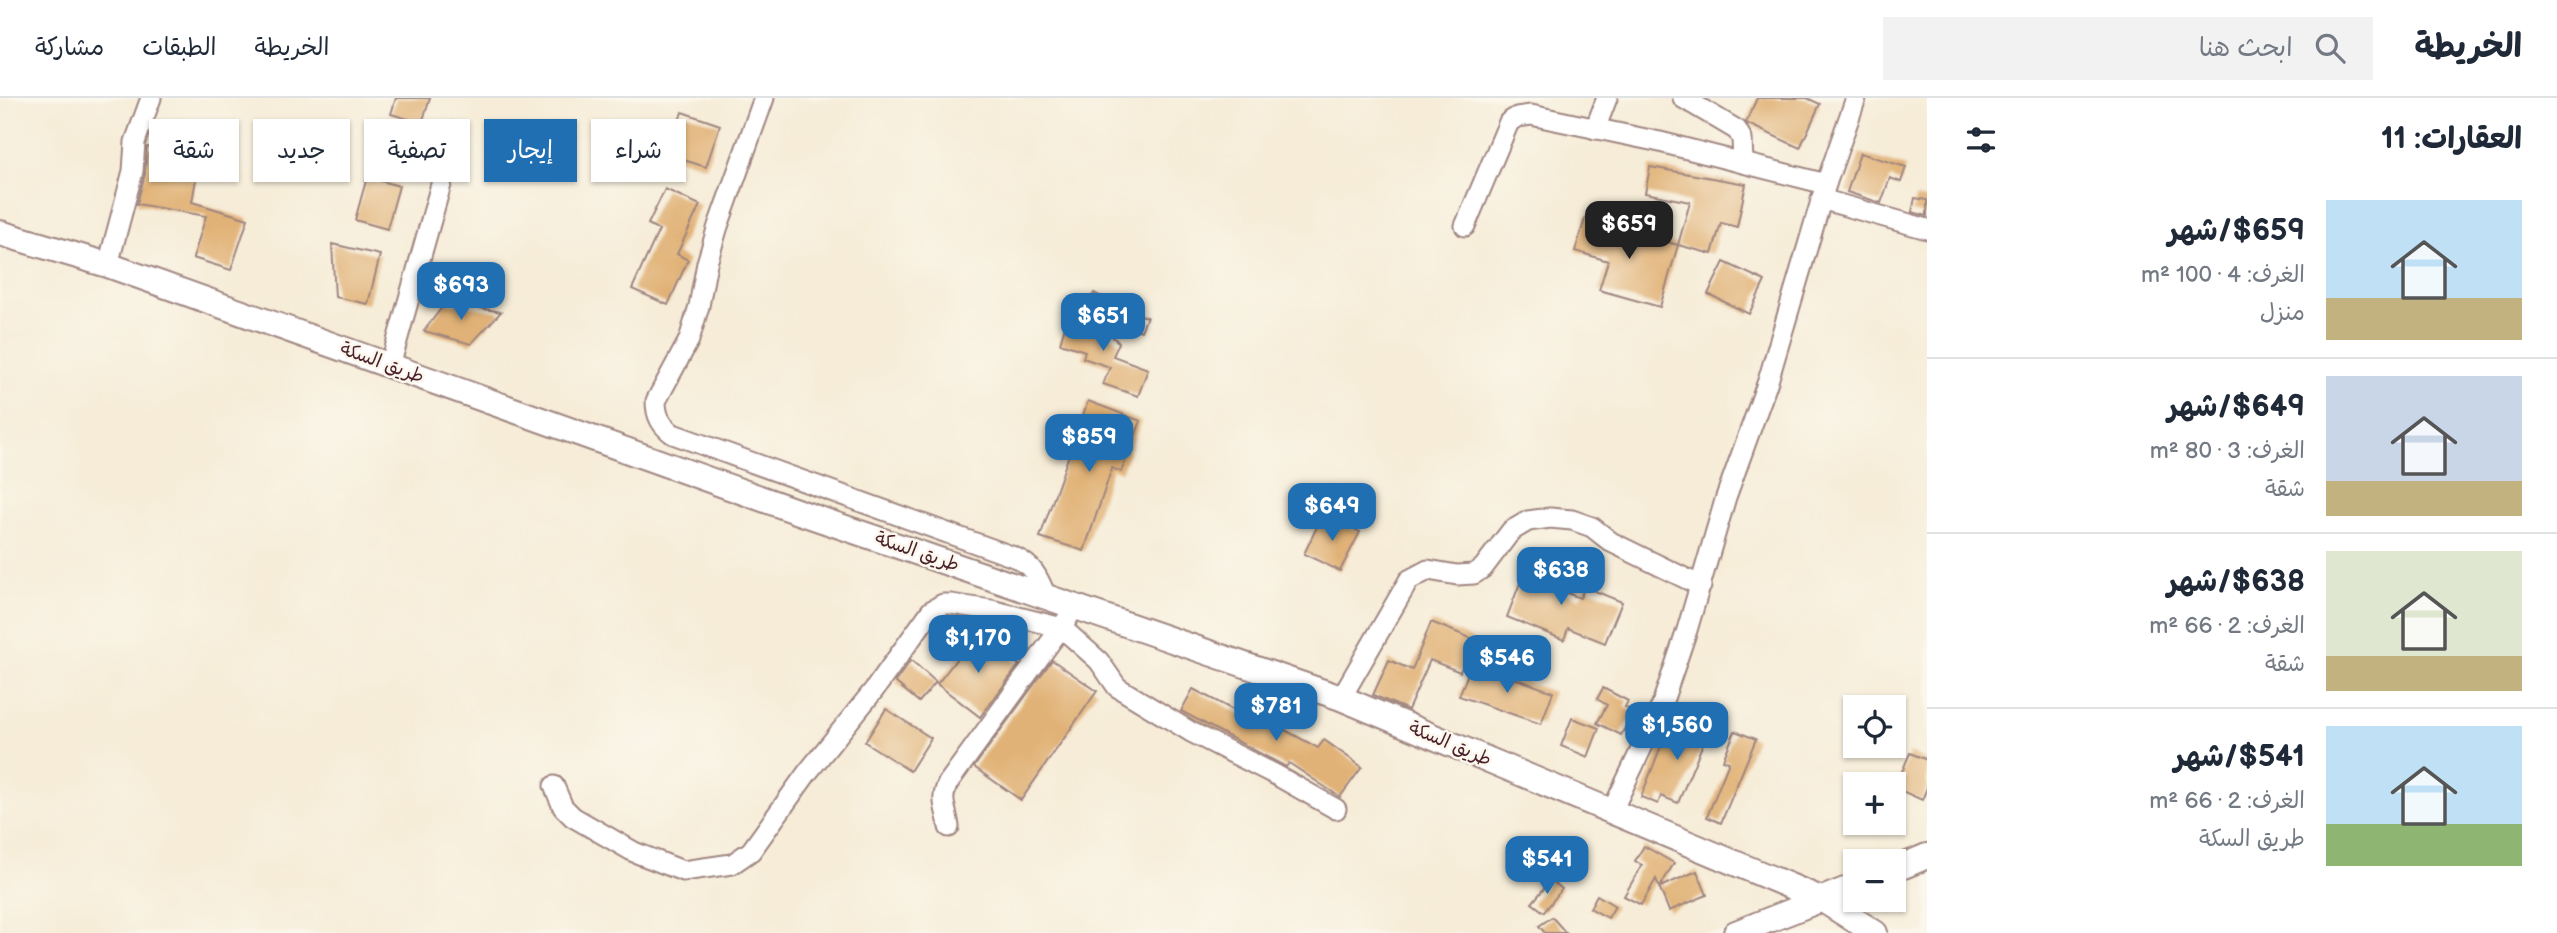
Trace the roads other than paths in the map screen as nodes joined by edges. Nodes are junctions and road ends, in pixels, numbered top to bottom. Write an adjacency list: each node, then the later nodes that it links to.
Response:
1 (151, 98): 13 (street)
2 (764, 98): 16 (street)
3 (1607, 98): 6 (street)
4 (1683, 98): 7 (street)
5 (1856, 98): 9 (street)
6 (1595, 129): 7 (street); 10 (street)
7 (1743, 162): 9 (street)
8 (442, 182): 14 (street)
9 (1824, 192): 11 (street); 15 (street)
10 (1465, 226)
11 (1927, 229)
12 (0, 233): 13 (main road, طريق السكة)
13 (108, 265): 14 (main road, طريق السكة)
14 (390, 366): 16 (main road, طريق السكة)
15 (1701, 586): 19 (street); 22 (street)
16 (1046, 596): 17 (main road, طريق السكة)
17 (1076, 605): 18 (street); 19 (main road, طريق السكة)
18 (1062, 628): 20 (street); 21 (street); 23 (street)
19 (1341, 698): 22 (main road, طريق السكة)
20 (554, 786)
21 (1336, 809)
22 (1612, 811): 27 (main road, طريق السكة)
23 (949, 827)
24 (1927, 856): 25 (main road)
25 (1906, 865)
26 (1843, 891): 27 (main road)
27 (1823, 900): 28 (main road, طريق السكة); 29 (main road)
28 (1871, 932)
29 (1736, 933)

